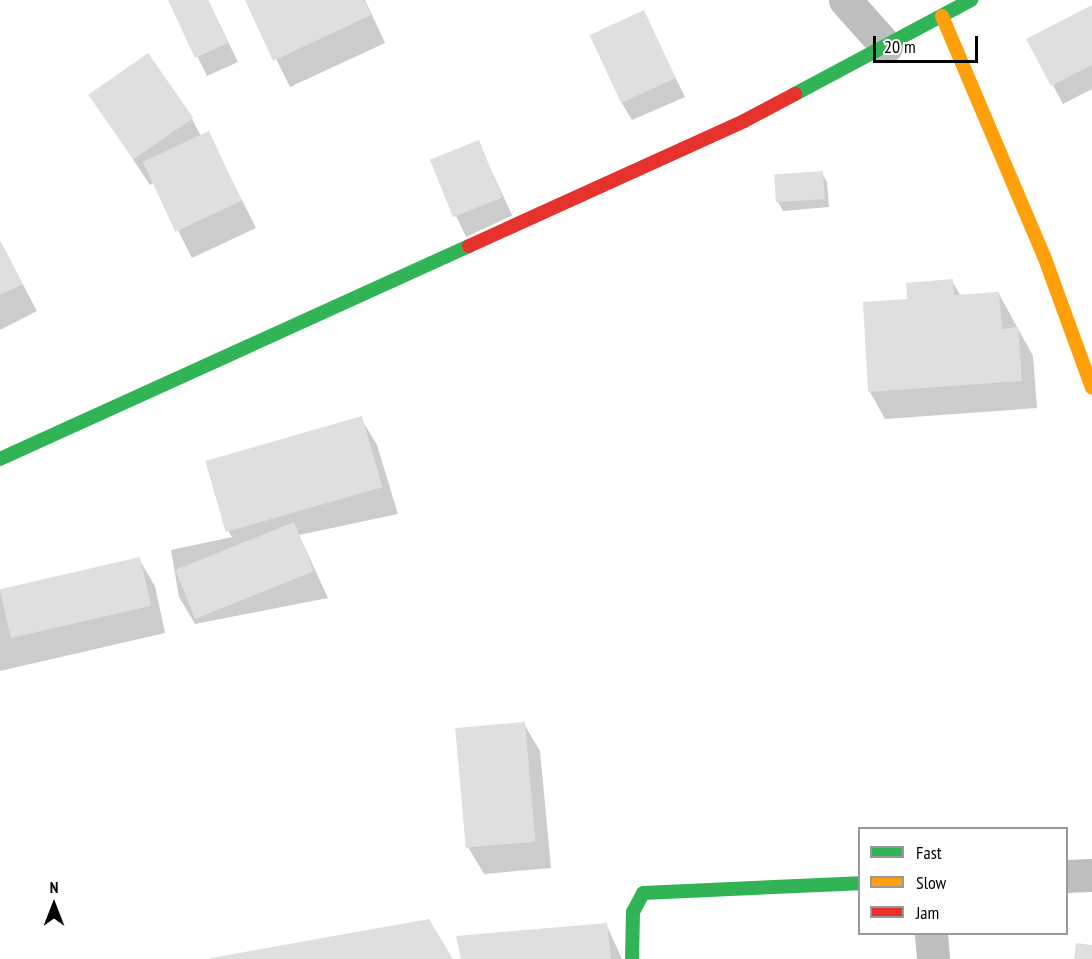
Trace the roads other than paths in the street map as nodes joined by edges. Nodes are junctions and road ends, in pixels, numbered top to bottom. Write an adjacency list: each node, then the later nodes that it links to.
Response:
1 (845, 0): 4 (street)
2 (971, 0): 3 (street)
3 (942, 16): 4 (street); 5 (street)
4 (886, 46): 6 (street)
5 (1092, 388)
6 (0, 459)
7 (1092, 875): 8 (street)
8 (1068, 876)
9 (858, 884): 11 (street)
10 (931, 935): 12 (street)
11 (632, 959)
12 (933, 959)

